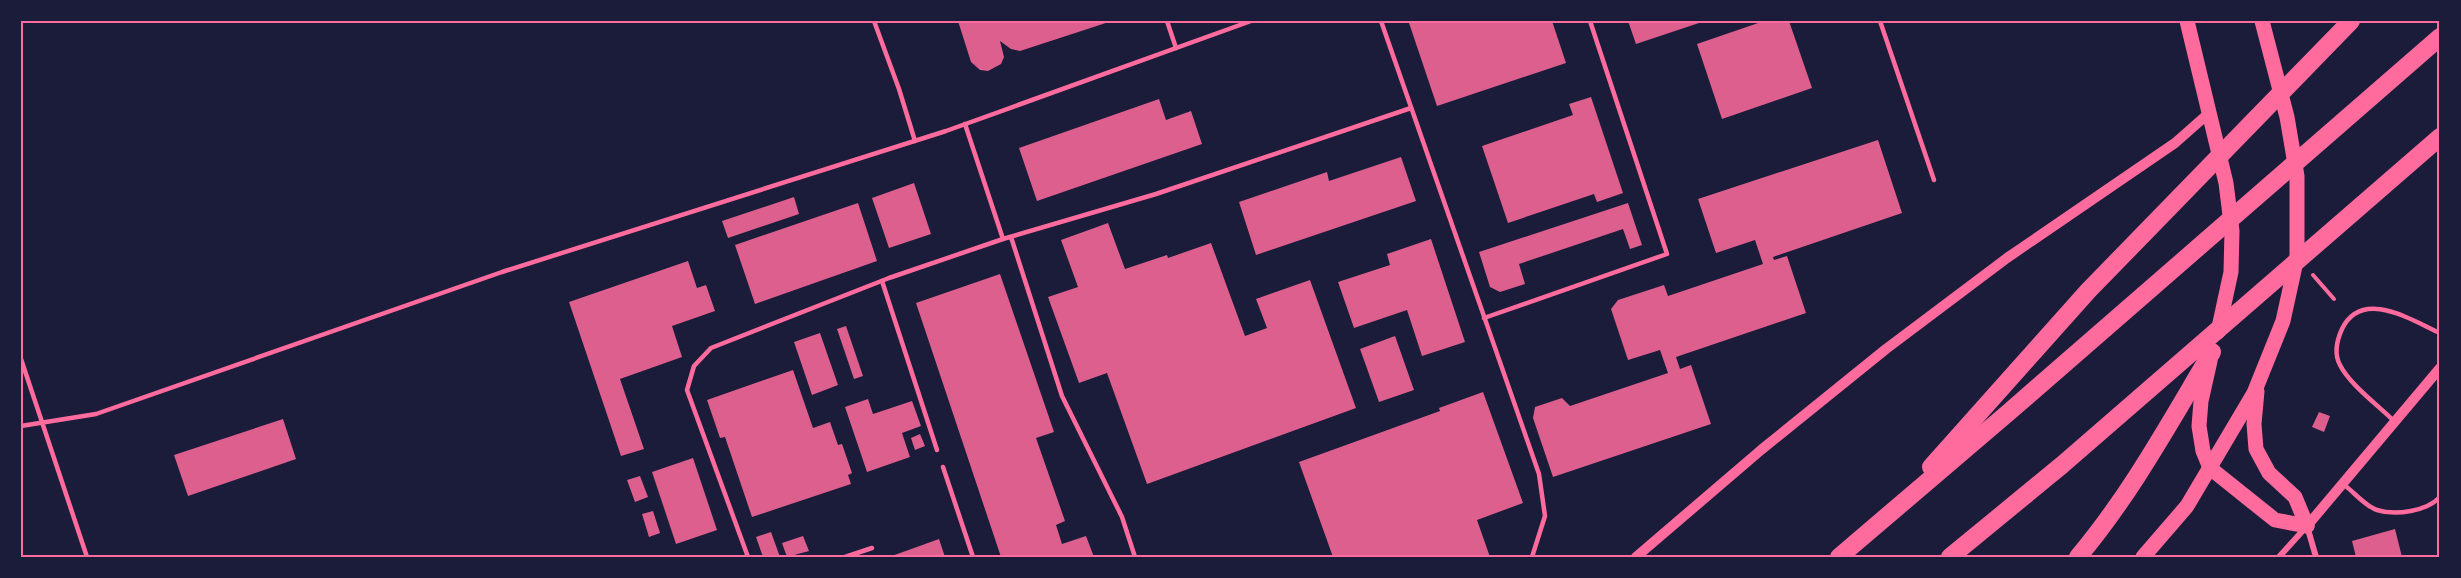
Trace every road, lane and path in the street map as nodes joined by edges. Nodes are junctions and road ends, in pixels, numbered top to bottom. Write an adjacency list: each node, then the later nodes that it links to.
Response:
1 (874, 21): 16 (lane)
2 (1167, 21): 11 (lane)
3 (1251, 21): 11 (lane)
4 (1381, 21): 12 (lane)
5 (1590, 21): 23 (lane)
6 (1880, 21): 17 (lane)
7 (2187, 21): 13 (main road)
8 (2262, 21): 20 (main road)
9 (2351, 21): 37 (highway)
10 (2440, 37): 37 (highway)
11 (1176, 48): 14 (lane)
12 (1411, 108): 18 (lane); 23 (lane)
13 (2209, 113): 25 (main road); 46 (street)
14 (965, 124): 16 (lane); 19 (lane)
15 (2440, 137): 48 (highway)
16 (915, 141): 29 (lane)
17 (1934, 180)
18 (1011, 237): 19 (lane); 44 (lane)
19 (1003, 239): 21 (lane)
20 (2297, 257): 22 (path); 28 (main road)
21 (882, 282): 32 (lane); 41 (lane)
22 (2334, 299)
23 (1484, 318): 45 (lane)
24 (2440, 333): 30 (lane)
25 (2212, 352): 34 (main road); 49 (highway)
26 (21, 359): 29 (lane)
27 (2440, 368): 30 (street)
28 (2258, 384): 34 (main road); 38 (main road)
29 (43, 423): 31 (lane); 40 (lane)
30 (2395, 423): 35 (street)
31 (21, 426)
32 (937, 450)
33 (943, 466): 43 (lane)
34 (2211, 468): 38 (main road); 50 (main road)
35 (2343, 484): 36 (lane); 38 (street)
36 (2440, 497)
37 (1884, 519): 47 (highway)
38 (2307, 526): 51 (street); 52 (street)
39 (872, 548): 42 (lane)
40 (87, 557)
41 (748, 557)
42 (845, 557)
43 (973, 557)
44 (1134, 557)
45 (1532, 557)
46 (1636, 557)
47 (1839, 557)
48 (1950, 557)
49 (2078, 557)
50 (2143, 557)
51 (2279, 557)
52 (2316, 557)

